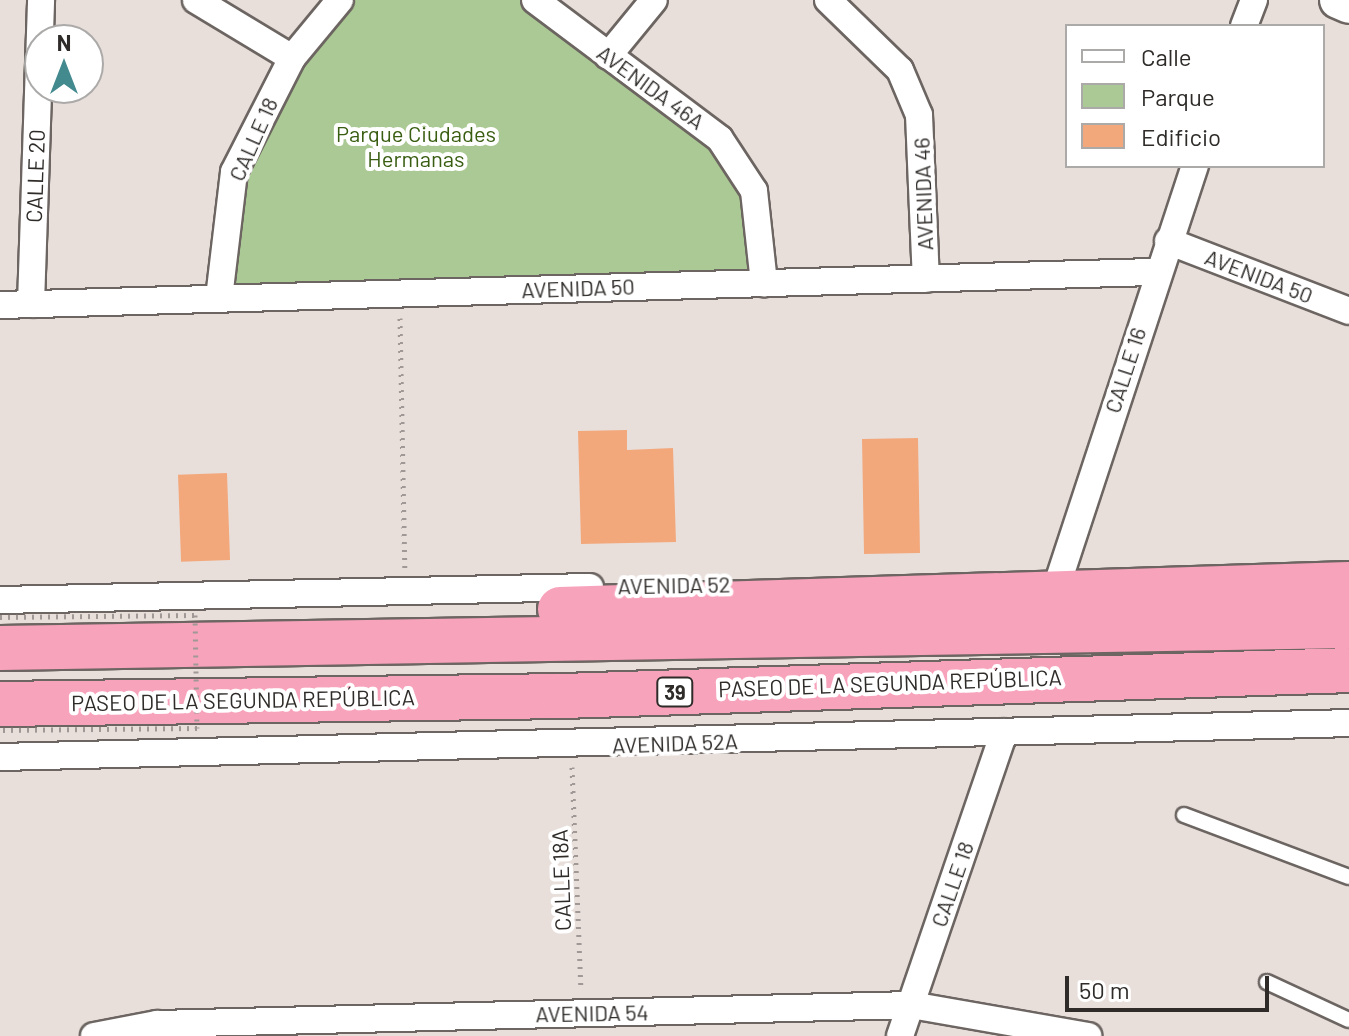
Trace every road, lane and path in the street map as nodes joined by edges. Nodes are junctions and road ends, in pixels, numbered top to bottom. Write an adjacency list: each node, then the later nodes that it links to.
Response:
1 (41, 0): 20 (street, CALLE 20)
2 (196, 0): 12 (street)
3 (340, 0): 12 (street, CALLE 18)
4 (535, 0): 11 (street, AVENIDA 46A)
5 (654, 0): 11 (street)
6 (828, 0): 16 (street, AVENIDA 46)
7 (1254, 0): 10 (street)
8 (1338, 0): 9 (street)
9 (1349, 5)
10 (1245, 24)
11 (608, 56): 17 (street, AVENIDA 46A)
12 (292, 58): 19 (street, CALLE 18)
13 (1194, 168): 14 (street, CALLE 16)
14 (1168, 241): 15 (street, CALLE 16); 22 (street, AVENIDA 50)
15 (1156, 272): 16 (street, AVENIDA 50); 24 (street, CALLE 16)
16 (926, 279): 17 (street, AVENIDA 50)
17 (764, 283): 18 (street, AVENIDA 50)
18 (400, 293): 19 (street, AVENIDA 50); 26 (path)
19 (219, 298): 20 (street, AVENIDA 50)
20 (31, 304): 21 (street, AVENIDA 50)
21 (0, 305)
22 (1349, 311)
23 (1349, 571): 24 (street, AVENIDA 52)
24 (1060, 576): 26 (street, AVENIDA 52)
25 (1349, 584): 30 (highway)
26 (405, 592): 27 (street, AVENIDA 52)
27 (0, 600)
28 (0, 617): 37 (path, bridge)
29 (1349, 626): 30 (highway)
30 (403, 641): 31 (highway)
31 (0, 648)
32 (1349, 670): 33 (highway, PASEO DE LA SEGUNDA REPÚBLICA / 39)
33 (563, 696): 34 (highway); 35 (highway, PASEO DE LA SEGUNDA REPÚBLICA / 39)
34 (1349, 697)
35 (0, 704)
36 (1349, 723): 38 (street, AVENIDA 52A)
37 (0, 730)
38 (1004, 732): 39 (street, AVENIDA 52A); 44 (street, CALLE 18)
39 (572, 746): 40 (street, AVENIDA 52A); 45 (path, CALLE 18A)
40 (0, 757)
41 (1184, 815): 42 (lane)
42 (1349, 877)
43 (1267, 982): 46 (lane)
44 (911, 1005): 45 (street, AVENIDA 54); 48 (street, CALLE 18); 49 (street, AVENIDA 54)
45 (582, 1013): 47 (street, AVENIDA 54)
46 (1349, 1020)
47 (94, 1036)
48 (900, 1036)
49 (1088, 1036)

